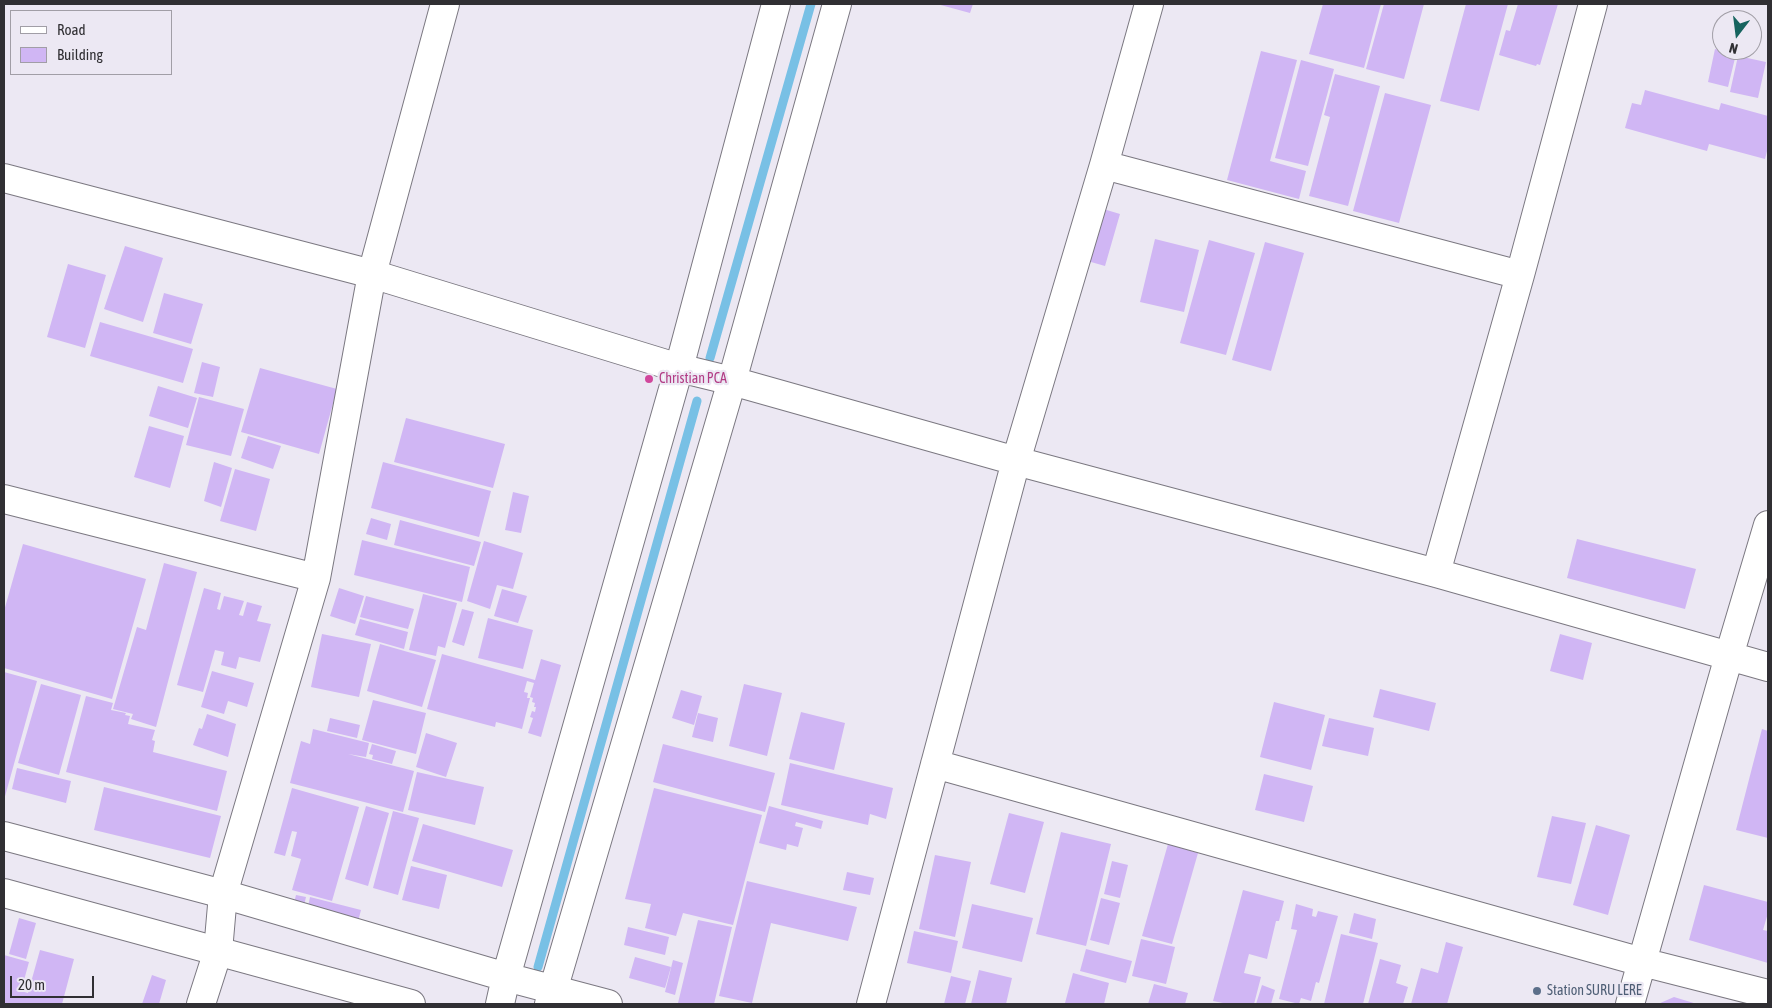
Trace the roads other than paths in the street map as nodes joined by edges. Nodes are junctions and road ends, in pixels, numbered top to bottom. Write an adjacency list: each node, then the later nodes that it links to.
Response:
1 (445, 4): 8 (street)
2 (776, 4): 10 (street)
3 (837, 4): 11 (street)
4 (1149, 4): 6 (street)
5 (1593, 4): 9 (street)
6 (1104, 166): 9 (street); 12 (street)
7 (4, 178): 8 (street)
8 (372, 274): 10 (street); 16 (street)
9 (1520, 276): 15 (street)
10 (679, 368): 11 (street); 25 (street)
11 (732, 381): 12 (street); 27 (street)
12 (1016, 461): 15 (street); 19 (street)
13 (4, 499): 16 (street)
14 (1768, 525): 17 (street)
15 (1436, 573): 17 (street)
16 (316, 578): 22 (street)
17 (1729, 656): 18 (street); 24 (street)
18 (1768, 667)
19 (934, 764): 24 (street); 32 (street)
20 (4, 836): 22 (street)
21 (4, 893): 23 (street)
22 (223, 894): 23 (street); 25 (street)
23 (218, 951): 28 (street); 29 (street)
24 (1642, 962): 26 (street); 33 (street)
25 (506, 977): 27 (street); 30 (street)
26 (1768, 994)
27 (551, 997): 31 (street)
28 (201, 1004)
29 (412, 1004)
30 (500, 1004)
31 (608, 1004)
32 (871, 1004)
33 (1630, 1004)

